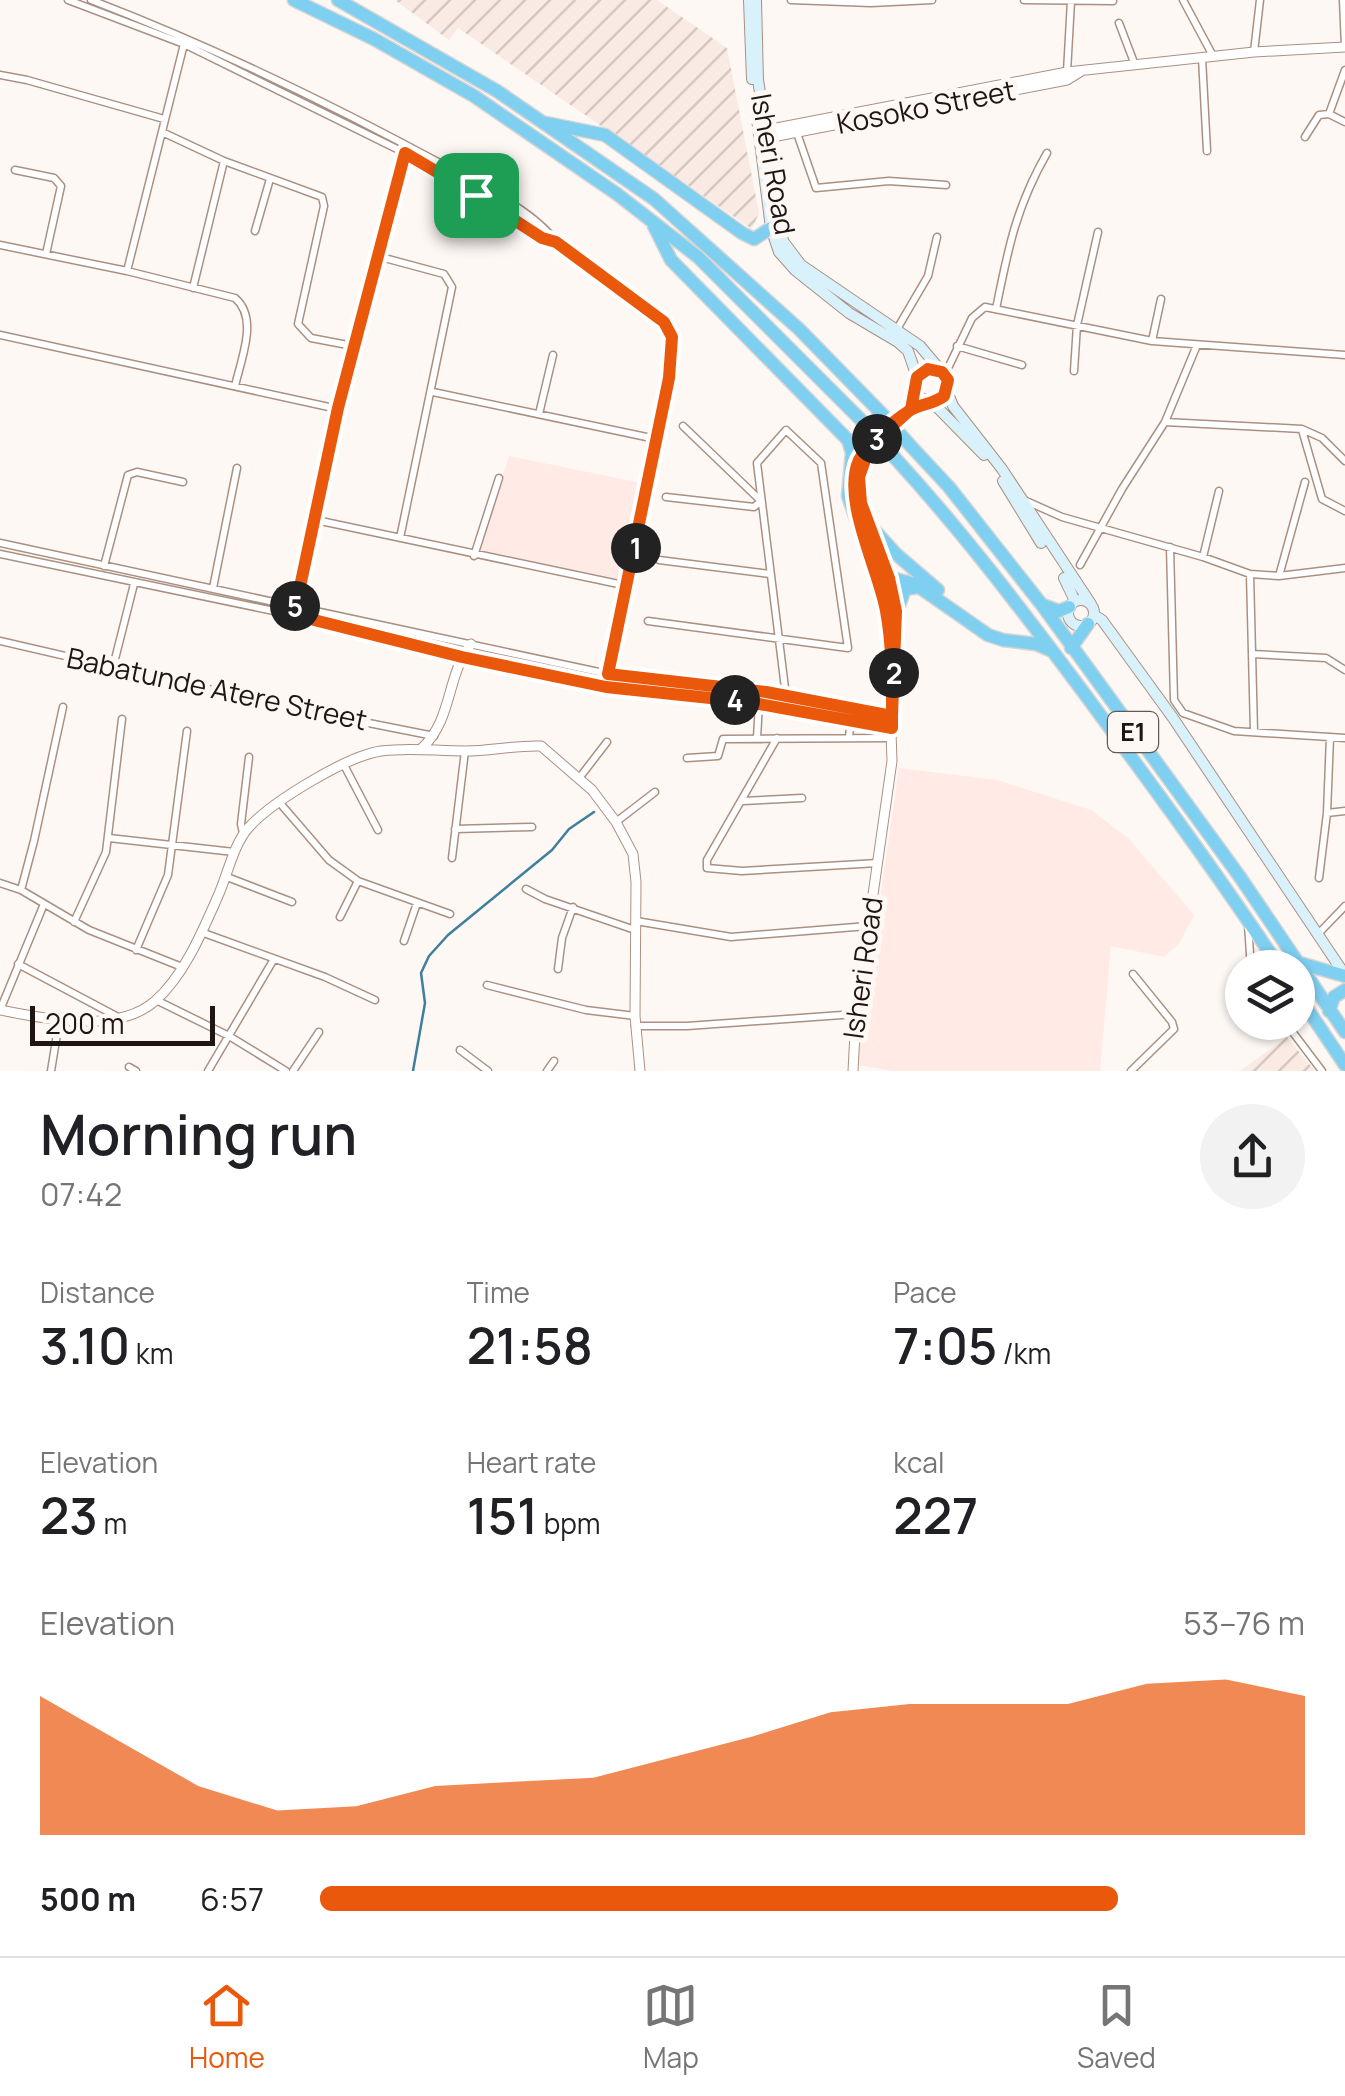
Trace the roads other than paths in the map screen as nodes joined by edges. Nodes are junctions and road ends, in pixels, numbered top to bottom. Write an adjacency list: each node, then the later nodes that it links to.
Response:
1 (68, 0): 15 (street)
2 (91, 0): 15 (street)
3 (294, 0): 41 (highway, E1)
4 (338, 0): 28 (highway, E1)
5 (753, 0): 32 (main road, Isheri Road); 42 (main road, Isheri Road)
6 (791, 0): 7 (street)
7 (932, 0)
8 (1024, 0): 13 (street)
9 (1183, 0): 19 (street)
10 (1260, 0): 17 (street)
11 (1343, 0): 16 (street)
12 (1113, 1): 13 (street)
13 (1071, 2): 23 (street)
14 (1119, 23): 20 (street)
15 (185, 40): 27 (street); 34 (street)
16 (1345, 47): 17 (street, Kosoko Street)
17 (1254, 52): 19 (street, Kosoko Street)
18 (1202, 58): 19 (street, Kosoko Street); 20 (street, Kosoko Street); 35 (street)
19 (1214, 58)
20 (1135, 65): 22 (street, Kosoko Street)
21 (1345, 70): 25 (street)
22 (1082, 71): 23 (street, Kosoko Street); 26 (street, Kosoko Street)
23 (1068, 72): 26 (street, Kosoko Street)
24 (0, 75): 27 (street)
25 (1329, 114): 29 (street); 33 (street)
26 (859, 115): 31 (street, Kosoko Street); 32 (street, Kosoko Street)
27 (164, 120): 30 (street)
28 (539, 122): 42 (highway); 111 (highway, E1, bridge)
29 (1345, 122)
30 (162, 132): 37 (street); 49 (street)
31 (796, 133): 32 (street, Kosoko Street); 40 (street)
32 (766, 134): 54 (main road, Isheri Road)
33 (1305, 137)
34 (406, 149): 48 (street); 77 (street)
35 (1207, 151)
36 (1047, 153): 52 (street)
37 (224, 162): 39 (street); 50 (street)
38 (15, 170): 47 (street)
39 (270, 180): 43 (street); 58 (street)
40 (946, 185)
41 (650, 220): 89 (highway); 109 (highway, E1, bridge)
42 (770, 228): 65 (main road, Isheri Road)
43 (255, 230)
44 (1098, 232): 53 (street)
45 (937, 237): 54 (street)
46 (0, 244): 47 (street)
47 (46, 254): 49 (street)
48 (376, 256): 58 (street); 69 (street)
49 (126, 271): 50 (street)
50 (194, 288): 66 (street)
51 (1161, 299): 56 (street)
52 (996, 309): 53 (street); 59 (street)
53 (1077, 325): 56 (street); 63 (street)
54 (897, 330): 64 (main road, Isheri Road)
55 (0, 335): 66 (street)
56 (1152, 341): 57 (street)
57 (1197, 345): 61 (street); 74 (street)
58 (353, 346): 71 (street)
59 (957, 346): 62 (street); 64 (street)
60 (553, 355): 73 (street)
61 (1345, 355)
62 (1022, 365)
63 (1074, 371)
64 (942, 372): 65 (main road); 68 (main road, Isheri Road)
65 (917, 377): 67 (main road)
66 (235, 386): 71 (street)
67 (915, 390): 70 (main road); 72 (main road)
68 (948, 390): 70 (main road, Isheri Road); 85 (main road)
69 (433, 392): 73 (street); 91 (street)
70 (931, 402): 72 (main road, Isheri Road); 110 (main road)
71 (338, 408): 88 (street)
72 (911, 409): 89 (main road, Isheri Road)
73 (539, 414): 77 (street)
74 (1166, 422): 76 (street); 90 (street)
75 (682, 426): 86 (street)
76 (1302, 429): 78 (street); 87 (street)
77 (656, 438): 106 (street)
78 (1345, 461)
79 (237, 468): 108 (street)
80 (499, 478): 95 (street)
81 (183, 482): 98 (street)
82 (1304, 482): 103 (street)
83 (1219, 491): 96 (street)
84 (666, 497): 86 (street)
85 (1022, 499): 90 (street); 114 (main road)
86 (762, 501): 101 (street); 116 (street)
87 (1345, 510)
88 (316, 520): 91 (street); 112 (street)
89 (863, 522): 104 (highway); 109 (highway); 127 (street, Isheri Road)
90 (1100, 530): 93 (street); 99 (street)
91 (400, 538): 95 (street)
92 (0, 544): 98 (street)
93 (1170, 547): 96 (street); 137 (street)
94 (0, 554): 105 (street)
95 (474, 556): 106 (street)
96 (1203, 556): 102 (street)
97 (659, 560): 101 (street)
98 (104, 566): 108 (street)
99 (1080, 566)
100 (1345, 568): 103 (street)
101 (770, 574): 116 (street)
102 (1250, 574): 103 (street); 120 (street)
103 (1279, 576)
104 (889, 578): 107 (highway); 113 (main road, Isheri Road)
105 (134, 584): 112 (street); 123 (street)
106 (628, 586): 125 (street)
107 (919, 587): 113 (highway); 121 (highway)
108 (213, 588): 112 (street)
109 (1006, 591): 121 (highway, E1)
110 (1072, 604): 111 (highway); 114 (main road); 114 (main road)
111 (1042, 605): 119 (highway, E1)
112 (294, 611): 118 (street); 122 (street)
113 (896, 611): 127 (street, Isheri Road)
114 (1091, 614): 119 (highway); 185 (main road)
115 (648, 621): 116 (street)
116 (777, 639): 129 (street)
117 (0, 641): 123 (street, Babatunde Atere Street)
118 (470, 644): 122 (street); 125 (street)
119 (1071, 648): 190 (highway, E1)
120 (1252, 654): 124 (street); 137 (street)
121 (1056, 655): 180 (highway, E1)
122 (462, 657): 128 (street); 138 (street)
123 (112, 667): 138 (street, Babatunde Atere Street)
124 (1345, 670)
125 (608, 674): 126 (street)
126 (633, 677): 128 (street); 129 (street)
127 (892, 687): 135 (street, Isheri Road)
128 (632, 690): 130 (street)
129 (786, 696): 132 (street)
130 (759, 703): 134 (street); 141 (street)
131 (62, 707): 172 (street)
132 (852, 707): 134 (street); 135 (street)
133 (122, 719): 162 (street)
134 (850, 719): 135 (street); 140 (street)
135 (892, 727): 140 (street); 166 (street, Isheri Road)
136 (187, 731): 163 (street)
137 (1254, 732): 139 (street)
138 (435, 736): 145 (street)
139 (1330, 736): 143 (street); 156 (street)
140 (849, 737): 142 (street)
141 (756, 738): 142 (street); 148 (street)
142 (777, 738): 154 (street)
143 (1345, 738)
144 (608, 742): 150 (street)
145 (422, 748): 146 (street); 149 (street)
146 (466, 751): 150 (street); 159 (street)
147 (249, 757): 161 (street)
148 (687, 758)
149 (344, 765): 153 (street); 160 (street)
150 (580, 777): 157 (street)
151 (655, 792): 157 (street)
152 (802, 798): 154 (street)
153 (278, 802): 161 (street); 169 (street)
154 (742, 802): 166 (street)
155 (1345, 811): 156 (street)
156 (1327, 813): 168 (street)
157 (616, 822): 182 (street)
158 (532, 827): 159 (street)
159 (456, 829): 165 (street)
160 (378, 830)
161 (244, 834): 164 (street)
162 (109, 838): 163 (street); 181 (street)
163 (173, 844): 164 (street); 187 (street)
164 (236, 852): 167 (street)
165 (452, 858)
166 (878, 863): 183 (street, Isheri Road)
167 (227, 877): 173 (street); 184 (street)
168 (1318, 878)
169 (358, 881): 174 (street); 179 (street)
170 (0, 883): 172 (street)
171 (526, 889): 177 (street)
172 (21, 890): 175 (street)
173 (292, 902)
174 (417, 903): 178 (street); 186 (street)
175 (44, 904): 181 (street); 192 (street)
176 (1345, 906): 185 (street)
177 (573, 907): 182 (street); 195 (street)
178 (450, 914)
179 (340, 917)
180 (1248, 919): 188 (street); 189 (highway, E1)
181 (74, 922): 187 (street)
182 (636, 926): 183 (street); 208 (street)
183 (868, 926): 205 (street, Isheri Road)
184 (200, 932): 191 (street); 193 (street)
185 (1319, 933): 197 (main road)
186 (404, 942)
187 (136, 950): 193 (street)
188 (1250, 950)
189 (1268, 950)
190 (1288, 950)
191 (274, 959): 202 (street); 212 (street)
192 (18, 964): 203 (street); 206 (street)
193 (182, 967): 201 (street)
194 (1315, 967): 197 (highway)
195 (558, 969)
196 (1132, 974): 224 (street)
197 (1345, 975)
198 (487, 985): 208 (street)
199 (1345, 990): 204 (highway)
200 (1315, 991): 204 (highway, E1)
201 (156, 1000): 206 (street); 212 (street)
202 (375, 1000)
203 (0, 1010): 209 (street)
204 (1329, 1012): 211 (highway, E1)
205 (856, 1014): 208 (street); 223 (street, Isheri Road)
206 (116, 1016): 209 (street)
207 (1315, 1020): 216 (highway)
208 (635, 1021): 222 (street)
209 (59, 1022): 217 (street)
210 (319, 1032): 219 (street)
211 (1345, 1032)
212 (229, 1036): 218 (street); 219 (street)
213 (1299, 1040): 225 (street)
214 (460, 1050): 220 (street)
215 (554, 1061): 221 (street)
216 (1343, 1062)
217 (51, 1071)
218 (208, 1071)
219 (290, 1071)
220 (488, 1071)
221 (546, 1071)
222 (640, 1071)
223 (853, 1071)
224 (1131, 1071)
225 (1322, 1071)

